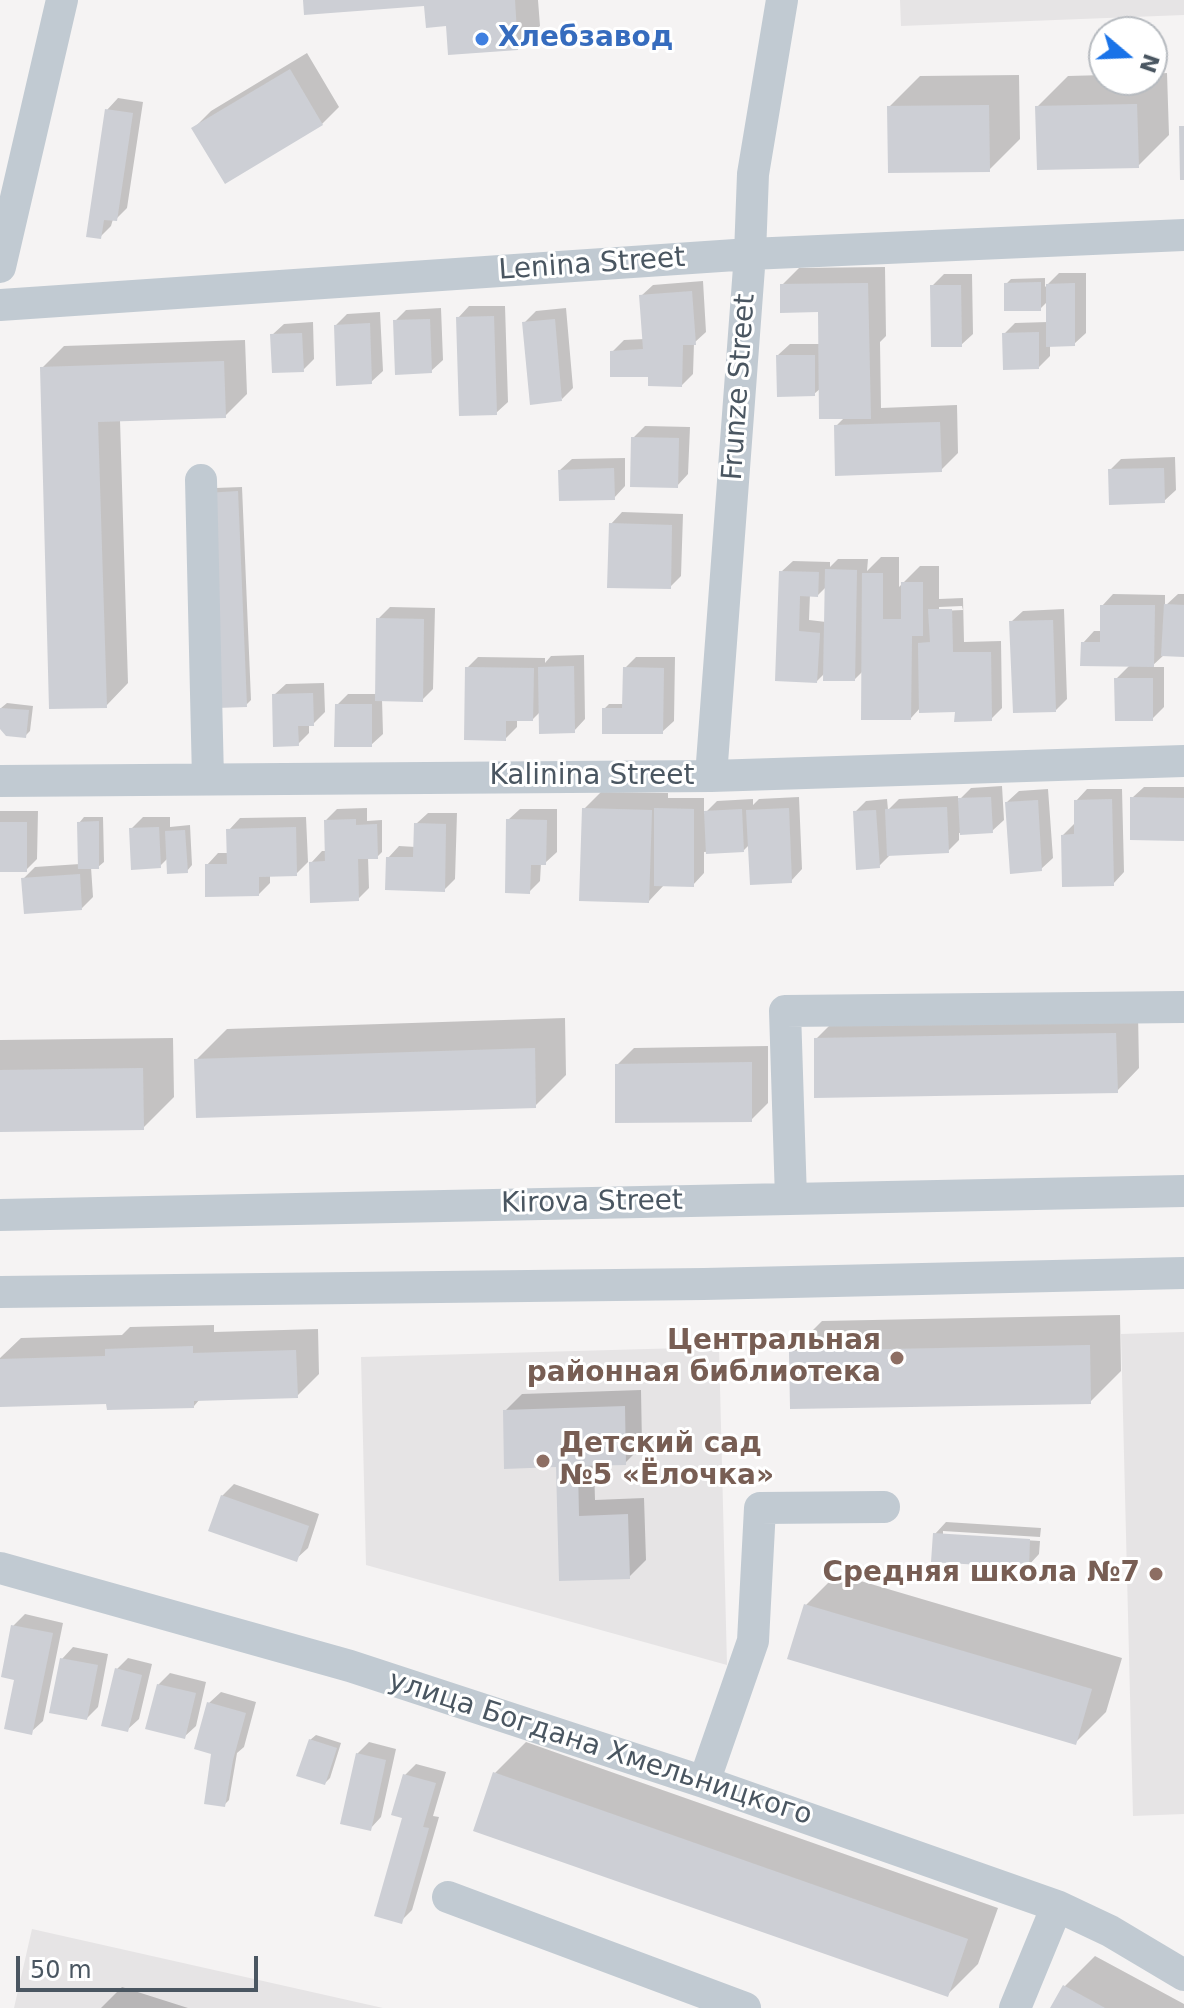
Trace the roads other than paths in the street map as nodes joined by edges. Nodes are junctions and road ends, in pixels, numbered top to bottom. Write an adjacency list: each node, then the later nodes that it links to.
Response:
1 (62, 0): 5 (street)
2 (782, 0): 4 (street, Frunze Street)
3 (1184, 235): 4 (street, Lenina Street)
4 (750, 254): 6 (street, Lenina Street); 9 (street, Frunze Street)
5 (0, 267)
6 (0, 305)
7 (201, 480): 10 (street)
8 (1184, 761): 9 (street, Kalinina Street)
9 (711, 776): 10 (street, Kalinina Street)
10 (208, 779): 11 (street, Kalinina Street)
11 (0, 781)
12 (1184, 1007): 14 (street)
13 (1184, 1191): 14 (street, Kirova Street)
14 (791, 1199): 15 (street, Kirova Street)
15 (0, 1215)
16 (1184, 1273): 17 (street)
17 (0, 1292)
18 (884, 1507): 20 (street)
19 (0, 1568): 20 (street, улица Богдана Хмельницкого)
20 (704, 1782): 22 (street, улица Богдана Хмельницкого)
21 (448, 1897): 24 (street)
22 (1057, 1906): 23 (street, улица Богдана Хмельницкого); 25 (street)
23 (1184, 1975)
24 (745, 2008)
25 (1015, 2008)

